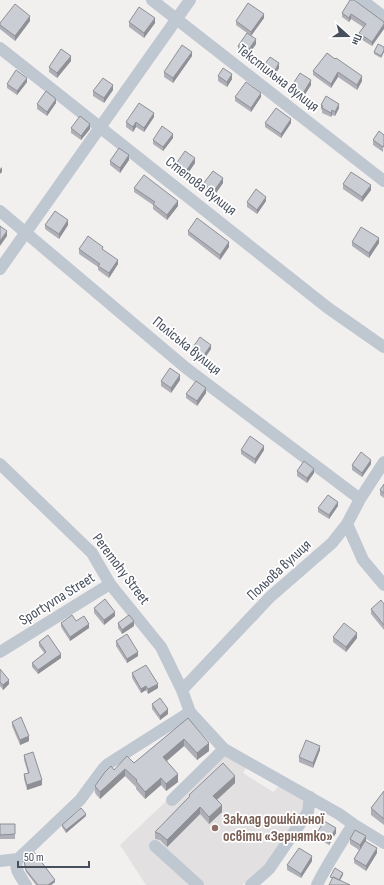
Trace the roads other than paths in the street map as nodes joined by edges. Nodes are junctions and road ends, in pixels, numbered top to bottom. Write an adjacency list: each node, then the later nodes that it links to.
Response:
1 (152, 0): 5 (street, Текстильна вулиця)
2 (190, 0): 5 (street)
3 (362, 0): 4 (street)
4 (384, 17)
5 (176, 19): 7 (street); 8 (street, Текстильна вулиця)
6 (0, 48): 7 (street, Степова вулиця)
7 (100, 127): 10 (street); 12 (street, Степова вулиця)
8 (384, 181)
9 (0, 211): 10 (street, Поліська вулиця)
10 (26, 232): 11 (street); 15 (street, Поліська вулиця)
11 (0, 270)
12 (384, 347)
13 (384, 462): 15 (street, Польова вулиця)
14 (0, 464): 17 (street, Peremohy Street)
15 (360, 499): 16 (street, Польова вулиця)
16 (347, 524): 18 (street); 20 (street, Польова вулиця)
17 (110, 584): 19 (street, Sportyvna Street); 20 (street, Peremohy Street)
18 (384, 585)
19 (0, 652)
20 (182, 690): 21 (street, Peremohy Street)
21 (190, 712): 22 (street, Peremohy Street); 28 (street)
22 (224, 749): 23 (street, Peremohy Street); 24 (street)
23 (310, 797): 25 (street, Peremohy Street); 32 (street)
24 (172, 800)
25 (353, 824): 26 (street, Peremohy Street); 33 (street)
26 (384, 843)
27 (155, 846): 31 (street)
28 (18, 859): 29 (street); 30 (street)
29 (0, 860)
30 (26, 885)
31 (198, 885)
32 (251, 885)
33 (317, 885)

